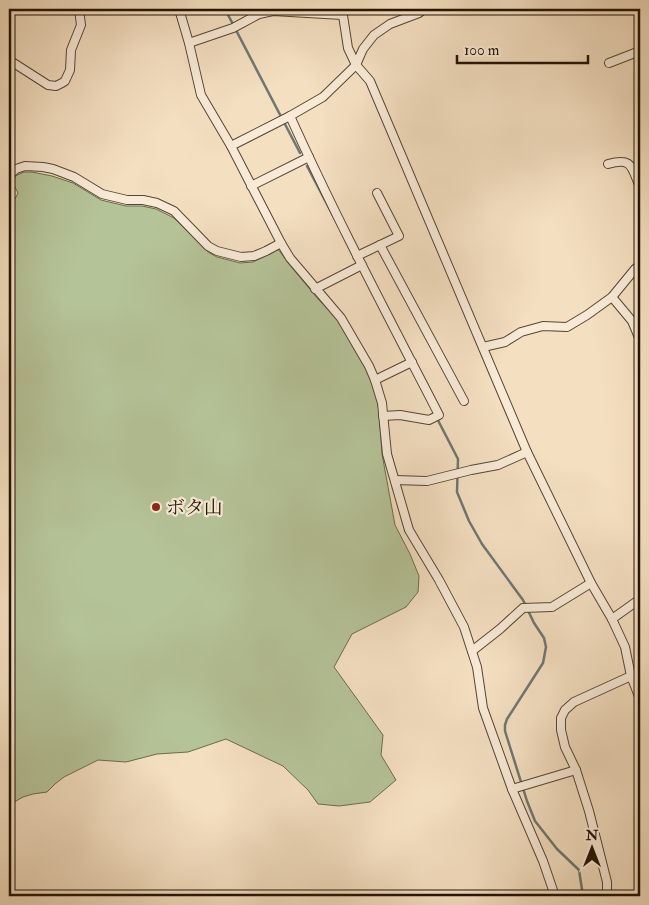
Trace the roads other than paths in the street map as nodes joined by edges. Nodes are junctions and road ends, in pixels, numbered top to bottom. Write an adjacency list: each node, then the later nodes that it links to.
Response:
1 (79, 9): 7 (street)
2 (179, 9): 5 (street)
3 (424, 9): 9 (street)
4 (342, 12): 5 (street); 9 (street)
5 (189, 43): 11 (street)
6 (640, 51): 8 (street)
7 (9, 60)
8 (609, 63)
9 (356, 65): 10 (street); 26 (street)
10 (286, 118): 11 (street); 12 (street)
11 (231, 146): 15 (street)
12 (309, 157): 15 (street); 20 (street)
13 (608, 164): 16 (street)
14 (9, 176): 18 (street)
15 (251, 186): 18 (street)
16 (640, 187)
17 (377, 193): 19 (street)
18 (281, 244): 23 (street)
19 (380, 245): 20 (street); 29 (street)
20 (357, 256): 22 (street)
21 (640, 265): 24 (street)
22 (360, 266): 23 (street); 27 (street)
23 (316, 289): 28 (street)
24 (612, 297): 25 (street); 26 (street)
25 (640, 340)
26 (483, 347): 31 (street)
27 (409, 364): 28 (street); 30 (street)
28 (375, 380): 30 (street)
29 (464, 401)
30 (383, 416): 32 (street)
31 (527, 452): 32 (street); 33 (street)
32 (395, 480): 36 (street)
33 (591, 583): 35 (street); 36 (street)
34 (640, 599): 35 (street)
35 (612, 619): 37 (street)
36 (472, 651): 40 (street)
37 (631, 676): 38 (street); 39 (street)
38 (640, 699)
39 (576, 770): 40 (street); 42 (street)
40 (519, 787): 41 (street)
41 (555, 896)
42 (607, 896)

